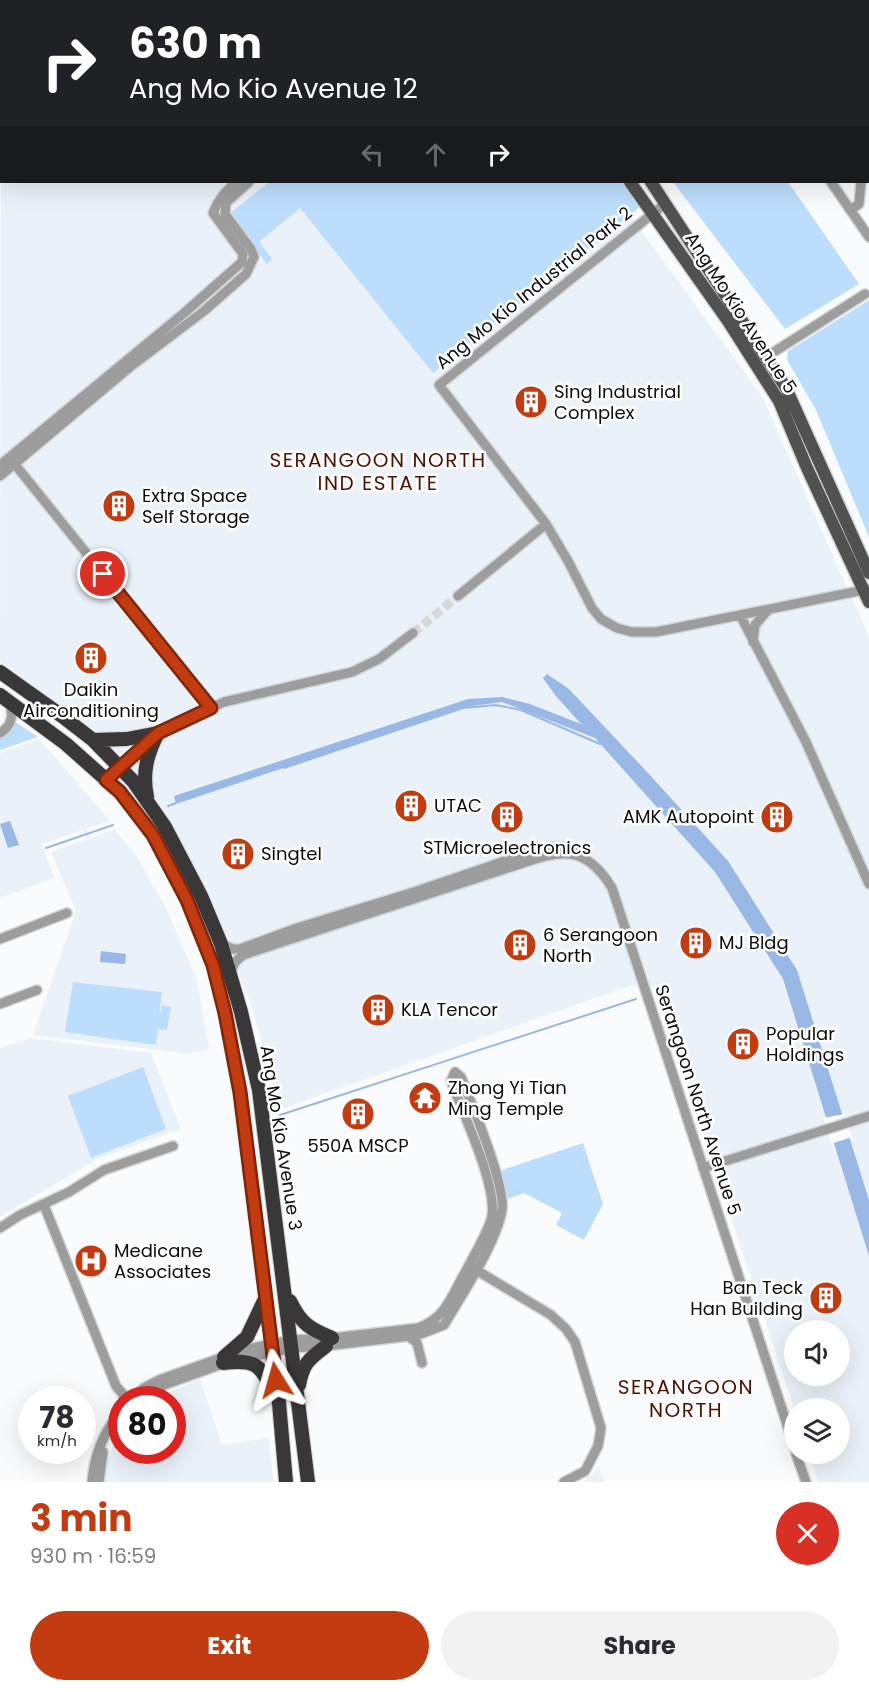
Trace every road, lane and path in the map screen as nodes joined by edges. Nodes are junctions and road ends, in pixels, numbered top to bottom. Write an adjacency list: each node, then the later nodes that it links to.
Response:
1 (236, 183): 13 (street)
2 (248, 183): 13 (street)
3 (631, 183): 9 (main road, Ang Mo Kio Avenue 5)
4 (653, 183): 7 (main road, Ang Mo Kio Avenue 5)
5 (832, 183): 8 (street)
6 (861, 183): 8 (street)
7 (666, 203): 9 (street, Ang Mo Kio Industrial Park 2); 12 (main road, Ang Mo Kio Avenue 5)
8 (850, 210): 10 (street)
9 (653, 213): 16 (street, Ang Mo Kio Industrial Park 2); 18 (main road, Ang Mo Kio Avenue 5)
10 (869, 237)
11 (865, 294): 12 (street)
12 (766, 357): 17 (main road, Ang Mo Kio Avenue 5)
13 (12, 461): 14 (street); 15 (street); 26 (street)
14 (0, 465)
15 (0, 476)
16 (546, 524): 19 (street); 21 (street, Ang Mo Kio Industrial Park 2)
17 (869, 573)
18 (867, 594): 20 (street, Ang Mo Kio Industrial Park 2)
19 (458, 596)
20 (768, 610): 21 (street, Ang Mo Kio Industrial Park 2); 23 (street)
21 (740, 615): 23 (street)
22 (412, 633): 26 (street)
23 (753, 642): 33 (street)
24 (0, 672): 29 (highway, Ang Mo Kio Avenue 3)
25 (4, 698): 27 (street); 31 (highway, Ang Mo Kio Avenue 3)
26 (211, 708): 28 (street)
27 (0, 733)
28 (158, 733): 29 (highway); 30 (street); 32 (highway)
29 (93, 740): 30 (highway, Ang Mo Kio Avenue 3)
30 (120, 768): 31 (street); 32 (highway, Ang Mo Kio Avenue 3)
31 (106, 780): 46 (highway, Ang Mo Kio Avenue 3)
32 (148, 800): 36 (highway, Ang Mo Kio Avenue 3)
33 (869, 884)
34 (66, 913): 35 (street)
35 (0, 939)
36 (221, 944): 37 (highway, Ang Mo Kio Avenue 3); 44 (street, Serangoon North Avenue 5)
37 (231, 974): 44 (street, Serangoon North Avenue 5); 45 (highway, Ang Mo Kio Avenue 3)
38 (37, 990): 39 (street)
39 (0, 1004)
40 (466, 1089): 41 (street); 41 (street); 49 (street)
41 (456, 1093): 49 (street)
42 (866, 1120): 44 (street)
43 (173, 1146): 47 (street)
44 (706, 1170): 63 (street, Serangoon North Avenue 5); 64 (street, Serangoon North Avenue 5)
45 (273, 1200): 46 (highway); 50 (highway, Ang Mo Kio Avenue 3)
46 (254, 1201): 51 (highway, Ang Mo Kio Avenue 3)
47 (44, 1205): 48 (street); 58 (street)
48 (0, 1228)
49 (472, 1268): 52 (street); 53 (street); 67 (street)
50 (285, 1291): 53 (highway); 54 (highway, Ang Mo Kio Avenue 3)
51 (264, 1299): 55 (highway, Ang Mo Kio Avenue 3); 56 (highway)
52 (408, 1336): 53 (street); 57 (street)
53 (329, 1342): 54 (street); 61 (highway)
54 (292, 1344): 55 (street); 61 (highway, Ang Mo Kio Avenue 3)
55 (272, 1348): 56 (street); 62 (highway, Ang Mo Kio Avenue 3)
56 (224, 1360): 59 (street); 60 (street); 62 (highway)
57 (422, 1363)
58 (116, 1386)
59 (149, 1386)
60 (160, 1386)
61 (297, 1398): 72 (highway, Ang Mo Kio Avenue 3)
62 (279, 1402): 71 (highway, Ang Mo Kio Avenue 3)
63 (784, 1405)
64 (784, 1412)
65 (108, 1431): 69 (street)
66 (108, 1440): 70 (street)
67 (590, 1461): 73 (street); 74 (street)
68 (801, 1464): 75 (street, Serangoon North Avenue 5)
69 (92, 1482)
70 (99, 1482)
71 (286, 1482)
72 (308, 1482)
73 (555, 1482)
74 (564, 1482)
75 (808, 1482)

